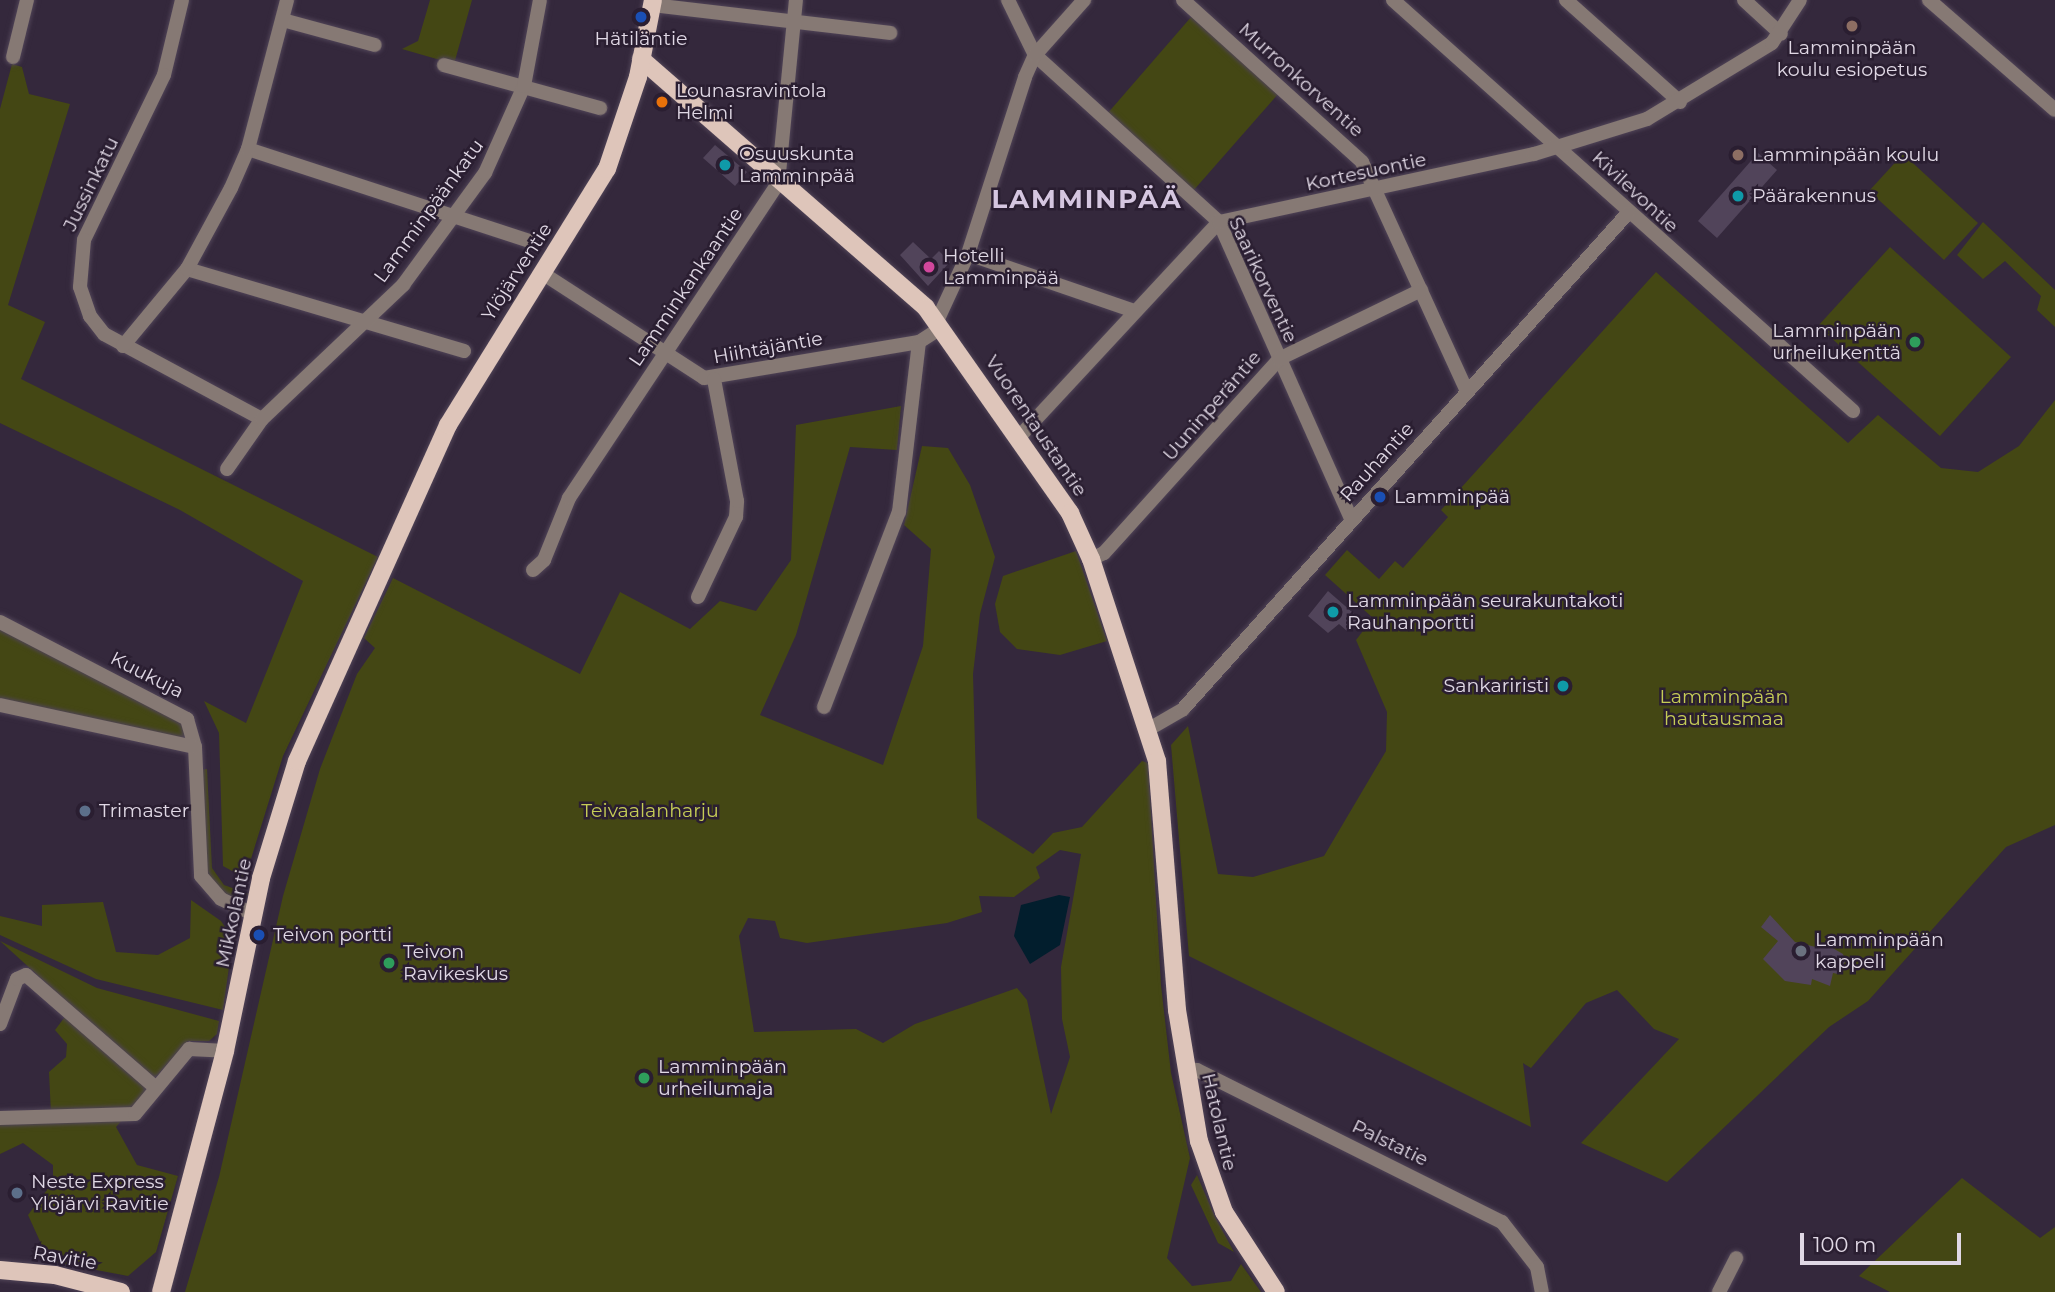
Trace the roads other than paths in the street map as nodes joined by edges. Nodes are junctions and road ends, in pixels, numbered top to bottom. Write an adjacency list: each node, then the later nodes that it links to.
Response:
1 (27, 0): 21 (street)
2 (182, 0): 44 (street, Jussinkatu)
3 (288, 0): 15 (street)
4 (540, 0): 24 (street, Lamminpäänkatu)
5 (796, 0): 16 (street, Lamminkankaantie)
6 (1009, 0): 20 (street, Saarikorventie)
7 (1084, 0): 20 (street)
8 (1183, 0): 31 (street, Murronkorventie)
9 (1392, 0): 28 (street, Kivilevontie)
10 (1566, 0): 25 (street)
11 (1744, 0): 18 (street)
12 (1800, 0): 18 (street)
13 (1929, 0): 27 (street)
14 (653, 2): 16 (street); 22 (main road, Ylöjärventie)
15 (283, 20): 19 (street); 29 (street)
16 (794, 22): 17 (street); 30 (street, Lamminkankaantie)
17 (890, 33)
18 (1781, 34): 25 (street, Kortesuontie)
19 (375, 45)
20 (1035, 55): 34 (street, Saarikorventie); 36 (street)
21 (13, 57)
22 (641, 59): 30 (main road, Vuorentaustantie); 38 (main road, Ylöjärventie)
23 (444, 65): 24 (street)
24 (524, 86): 26 (street); 33 (street, Lamminpäänkatu)
25 (1680, 102): 28 (street, Kortesuontie)
26 (600, 108)
27 (2055, 110)
28 (1557, 148): 31 (street, Kortesuontie); 32 (street, Kivilevontie)
29 (248, 149): 33 (street); 37 (street)
30 (780, 175): 42 (main road, Vuorentaustantie); 46 (street, Lamminkankaantie)
31 (1378, 189): 34 (street, Kortesuontie); 39 (street, Murronkorventie)
32 (1628, 213): 49 (street, Rauhantie); 50 (street, Kivilevontie)
33 (453, 217): 35 (street); 41 (street, Lamminpäänkatu)
34 (1219, 222): 40 (street); 47 (street, Saarikorventie)
35 (529, 241)
36 (968, 254): 40 (street); 42 (street)
37 (187, 269): 41 (street); 44 (street)
38 (542, 273): 46 (street, Hiihtäjäntie); 55 (main road, Ylöjärventie)
39 (1421, 290): 47 (street, Uuninperäntie); 49 (street, Murronkorventie)
40 (1132, 310): 52 (street)
41 (366, 323): 45 (street); 51 (street, Lamminpäänkatu)
42 (939, 324): 43 (street, Hiihtäjäntie); 52 (main road, Vuorentaustantie)
43 (919, 342): 48 (street, Hiihtäjäntie); 61 (street)
44 (123, 346): 51 (street, Jussinkatu)
45 (464, 351)
46 (667, 353): 48 (street, Hiihtäjäntie); 57 (street, Lamminkankaantie)
47 (1279, 359): 54 (street, Saarikorventie); 56 (street, Uuninperäntie)
48 (714, 379): 58 (street)
49 (1467, 391): 54 (street, Rauhantie)
50 (1853, 411)
51 (262, 419): 53 (street, Lamminpäänkatu)
52 (1020, 436): 56 (main road, Vuorentaustantie)
53 (227, 469)
54 (1351, 519): 62 (street, Rauhantie)
55 (389, 557): 64 (main road, Mikkolantie)
56 (1091, 559): 62 (main road, Vuorentaustantie)
57 (533, 570)
58 (698, 597)
59 (0, 622): 63 (street, Kuukuja)
60 (0, 705): 63 (street)
61 (824, 707)
62 (1149, 729): 65 (main road, Vuorentaustantie)
63 (195, 747): 64 (street, Kuukuja)
64 (253, 914): 67 (main road, Mikkolantie)
65 (1171, 945): 68 (main road, Hatolantie)
66 (0, 1024): 69 (street)
67 (225, 1051): 69 (street); 74 (main road, Mikkolantie)
68 (1185, 1069): 75 (main road, Hatolantie); 76 (street, Palstatie)
69 (156, 1088): 70 (street)
70 (0, 1118)
71 (1737, 1258): 77 (street)
72 (0, 1270): 73 (main road, Ravitie)
73 (121, 1292)
74 (161, 1292)
75 (1276, 1292)
76 (1542, 1292)
77 (1719, 1292)

